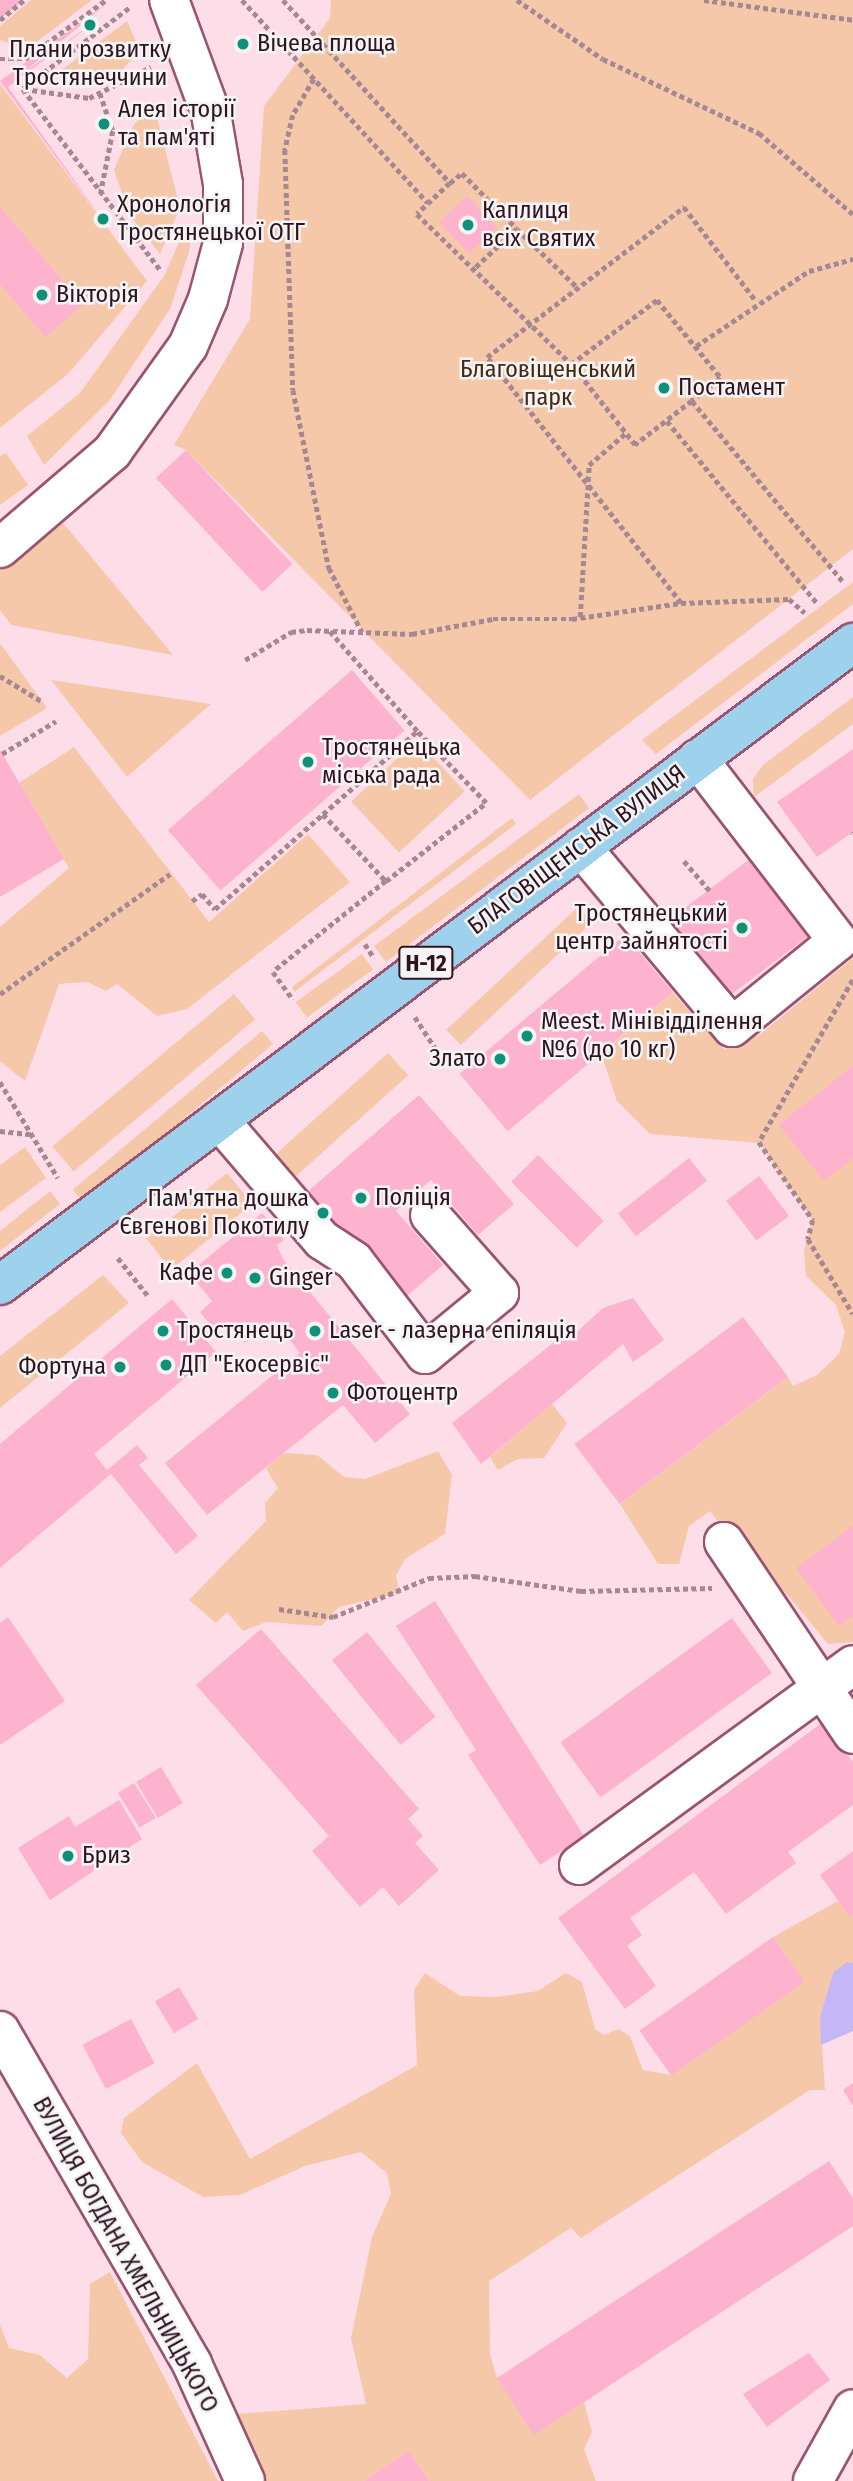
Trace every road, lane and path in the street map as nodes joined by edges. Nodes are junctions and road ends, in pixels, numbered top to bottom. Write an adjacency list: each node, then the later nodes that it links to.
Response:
1 (24, 0): 9 (path)
2 (106, 0): 11 (path)
3 (169, 0): 33 (street)
4 (242, 0): 13 (path)
5 (283, 0): 16 (path)
6 (517, 0): 19 (path)
7 (704, 0): 10 (path)
8 (130, 7): 14 (path)
9 (0, 20)
10 (853, 20)
11 (0, 59)
12 (151, 66): 15 (path)
13 (314, 79): 18 (path); 40 (path)
14 (23, 89): 15 (path); 17 (path)
15 (100, 93): 17 (path)
16 (450, 183): 18 (path); 20 (path)
17 (101, 192): 22 (path)
18 (428, 203): 23 (path)
19 (853, 214)
20 (517, 229): 23 (path); 24 (path)
21 (853, 259): 25 (path)
22 (161, 271)
23 (472, 271): 26 (path)
24 (578, 287): 25 (path); 26 (path)
25 (756, 301): 27 (path)
26 (531, 322): 28 (path); 32 (path)
27 (696, 346): 28 (path); 29 (path)
28 (571, 364): 31 (path)
29 (692, 401): 30 (path); 34 (path)
30 (667, 421): 31 (path); 36 (path)
31 (626, 433): 32 (path)
32 (589, 483): 35 (path); 38 (path)
33 (0, 548)
34 (844, 583)
35 (681, 603): 37 (path); 38 (path)
36 (817, 603)
37 (805, 613)
38 (580, 617): 40 (path)
39 (329, 631): 40 (path); 42 (path); 46 (path)
40 (362, 633)
41 (853, 643): 48 (main road, БЛАГОВІЩЕНСЬКА ВУЛИЦЯ / Н-12)
42 (246, 660)
43 (0, 676): 44 (path)
44 (43, 702)
45 (56, 721): 47 (path)
46 (417, 731): 49 (path); 53 (path)
47 (2, 754)
48 (698, 759): 50 (main road, БЛАГОВІЩЕНСЬКА ВУЛИЦЯ / Н-12); 50 (street)
49 (323, 814): 53 (path); 55 (path)
50 (581, 847): 60 (main road, БЛАГОВІЩЕНСЬКА ВУЛИЦЯ / Н-12)
51 (684, 861): 54 (path)
52 (170, 874): 57 (path)
53 (386, 881): 58 (path)
54 (710, 891)
55 (192, 901)
56 (853, 979): 68 (path)
57 (0, 994)
58 (293, 1000)
59 (0, 1082): 62 (path)
60 (219, 1120): 64 (street); 66 (main road, БЛАГОВІЩЕНСЬКА ВУЛИЦЯ / Н-12)
61 (0, 1130): 62 (path)
62 (32, 1135): 63 (path)
63 (58, 1178)
64 (430, 1215)
65 (118, 1258): 67 (path)
66 (0, 1284)
67 (149, 1297)
68 (853, 1314)
69 (724, 1542): 70 (street)
70 (751, 1581): 71 (path); 73 (street)
71 (279, 1609)
72 (853, 1665): 73 (street)
73 (822, 1688): 74 (street); 75 (street)
74 (853, 1734)
75 (579, 1865)
76 (0, 2031): 78 (street, ВУЛИЦЯ БОГДАНА ХМЕЛЬНИЦЬКОГО)
77 (853, 2409): 79 (street)
78 (245, 2481)
79 (813, 2481)

